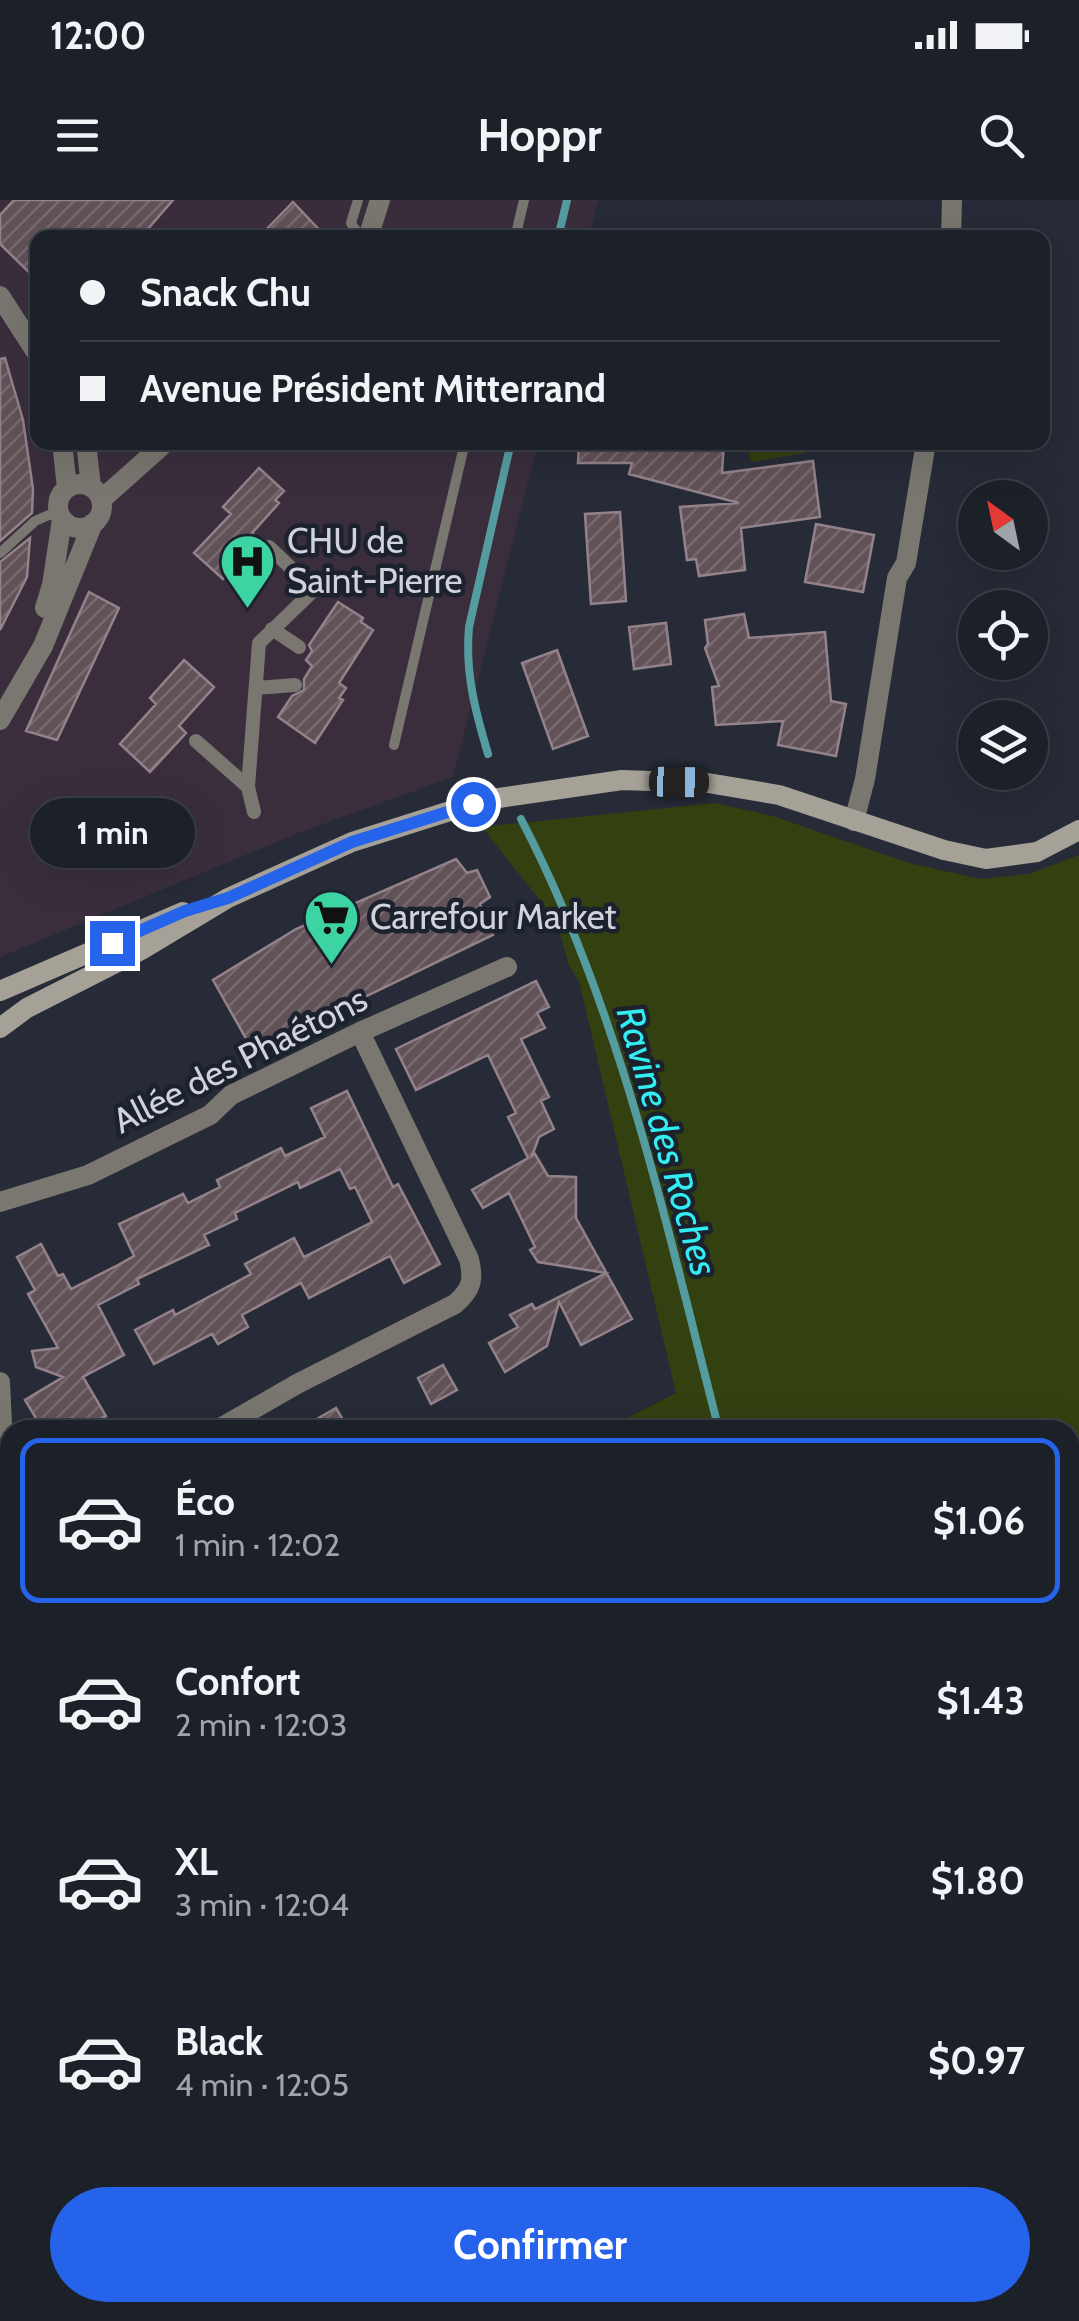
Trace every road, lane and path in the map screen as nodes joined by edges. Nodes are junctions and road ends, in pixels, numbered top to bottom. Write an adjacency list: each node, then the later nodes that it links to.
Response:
1 (358, 200): 5 (lane)
2 (380, 200): 6 (street)
3 (524, 200): 7 (lane)
4 (952, 200): 8 (street)
5 (357, 230)
6 (367, 230)
7 (517, 230)
8 (951, 230)
9 (0, 296): 10 (street)
10 (30, 343)
11 (63, 450): 16 (street)
12 (88, 450): 17 (street)
13 (155, 450): 17 (street)
14 (463, 450): 29 (lane)
15 (925, 450): 32 (street)
16 (67, 488): 17 (street); 18 (street)
17 (96, 494): 19 (street)
18 (60, 515): 19 (street); 21 (lane); 24 (street)
19 (92, 523): 24 (street)
20 (269, 547): 22 (street)
21 (0, 553)
22 (272, 629): 23 (street); 26 (street)
23 (299, 646)
24 (25, 672): 27 (street)
25 (295, 685): 26 (street)
26 (256, 688): 30 (street)
27 (0, 720)
28 (196, 741): 30 (street)
29 (394, 744)
30 (248, 787): 31 (street)
31 (254, 812)
32 (854, 821): 33 (main road); 34 (main road)
33 (1079, 830)
34 (228, 898): 36 (main road); 37 (main road)
35 (507, 967): 38 (street, Allée des Phaétons)
36 (0, 991)
37 (0, 1028)
38 (360, 1032): 39 (street, Allée des Phaétons); 42 (street)
39 (0, 1202)
40 (0, 1382): 41 (street)
41 (2, 1420)
42 (235, 1420)

